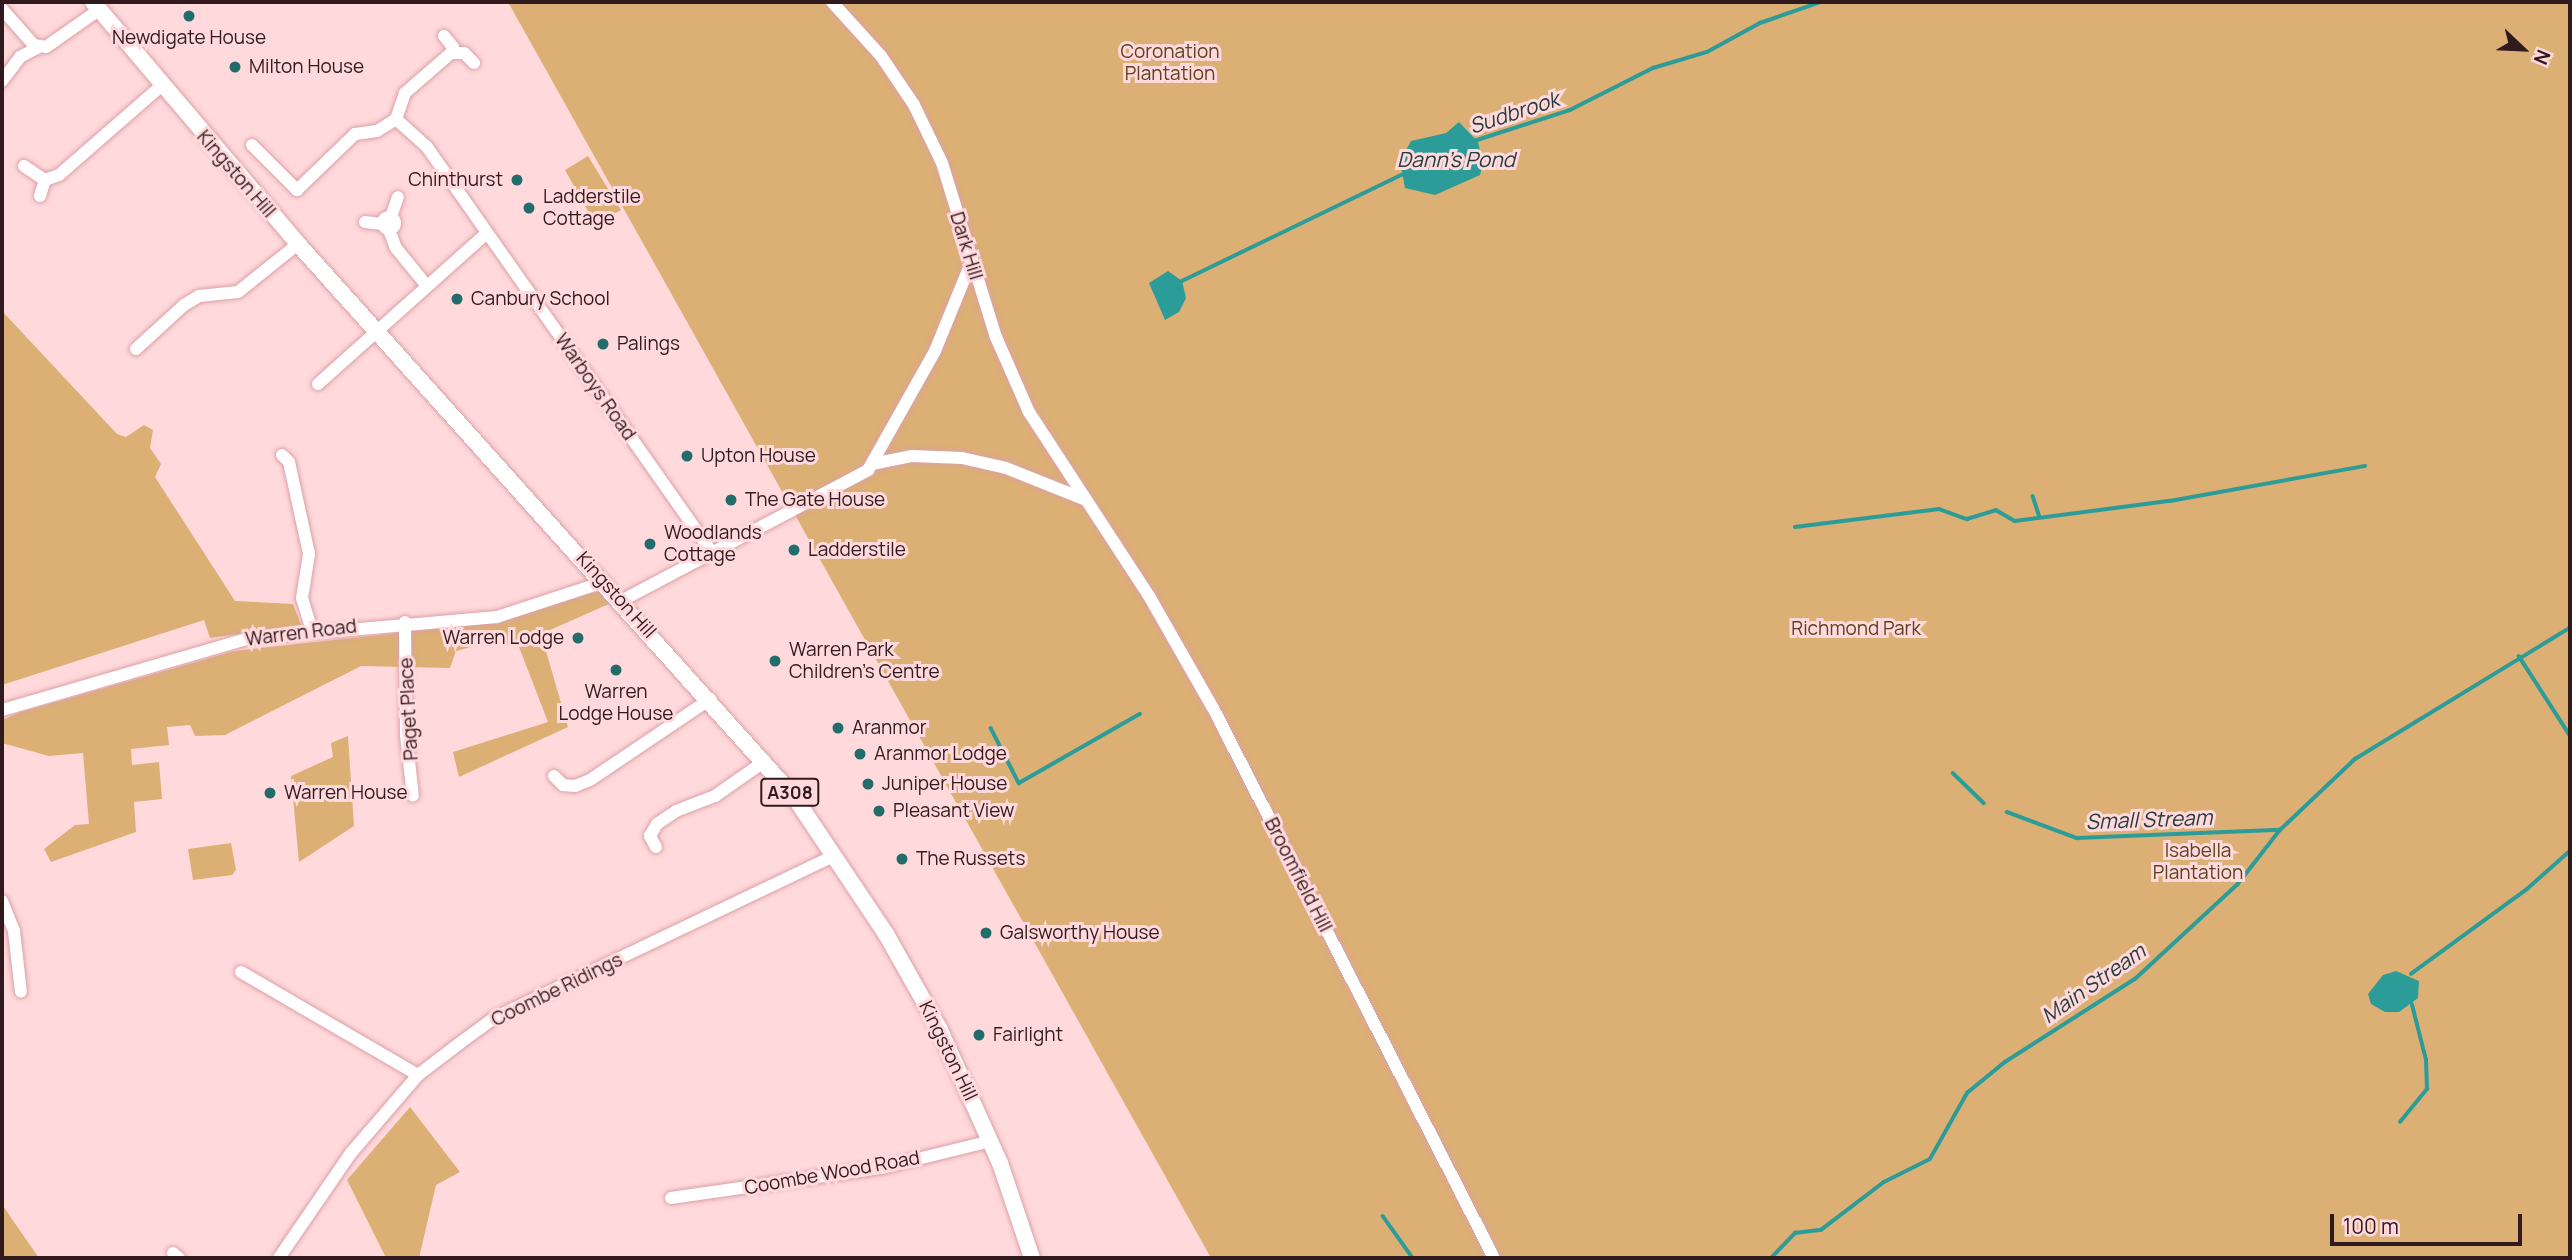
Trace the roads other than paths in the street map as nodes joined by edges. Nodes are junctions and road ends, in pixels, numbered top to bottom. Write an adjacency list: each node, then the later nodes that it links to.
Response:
1 (832, 2): 20 (street, Dark Hill)
2 (96, 6): 5 (street); 9 (main road, Kingston Hill / A308)
3 (2, 9): 5 (street)
4 (444, 36): 6 (street)
5 (39, 47): 8 (street)
6 (451, 53): 7 (street); 10 (street)
7 (474, 63)
8 (2, 81)
9 (161, 86): 13 (street); 19 (main road, Kingston Hill / A308)
10 (399, 122): 11 (street); 18 (street, Warboys Road)
11 (253, 145)
12 (24, 166): 13 (street)
13 (45, 180): 14 (street)
14 (40, 196)
15 (398, 197): 17 (street)
16 (365, 222): 17 (street)
17 (387, 223): 21 (street)
18 (486, 233): 21 (street); 28 (street, Warboys Road)
19 (298, 244): 22 (main road, Kingston Hill / A308); 23 (street)
20 (971, 263): 26 (street); 27 (street, Dark Hill)
21 (427, 286): 22 (street)
22 (377, 333): 24 (street); 29 (main road, Kingston Hill / A308)
23 (136, 349)
24 (318, 384)
25 (282, 455): 32 (street)
26 (872, 464): 27 (street); 28 (street)
27 (1086, 499): 48 (street, Broomfield Hill)
28 (710, 550): 30 (street)
29 (604, 582): 30 (main road, Kingston Hill / A308); 31 (street, Warren Road)
30 (621, 601): 33 (main road, Kingston Hill / A308)
31 (405, 622): 32 (street, Warren Road); 37 (street, Paget Place)
32 (312, 631): 34 (street, Warren Road)
33 (710, 699): 35 (main road, Kingston Hill / A308); 36 (street)
34 (2, 710)
35 (765, 761): 38 (street); 39 (main road, Kingston Hill / A308)
36 (554, 776)
37 (413, 796)
38 (656, 848)
39 (835, 855): 43 (street, Coombe Ridings); 44 (main road, Kingston Hill / A308)
40 (2, 901): 42 (street)
41 (241, 972): 43 (street)
42 (21, 992)
43 (418, 1075): 46 (street, Coombe Ridings)
44 (991, 1141): 45 (street, Coombe Wood Road); 47 (main road, Kingston Hill / A308)
45 (671, 1198)
46 (279, 1258)
47 (1032, 1258)
48 (1494, 1258)

